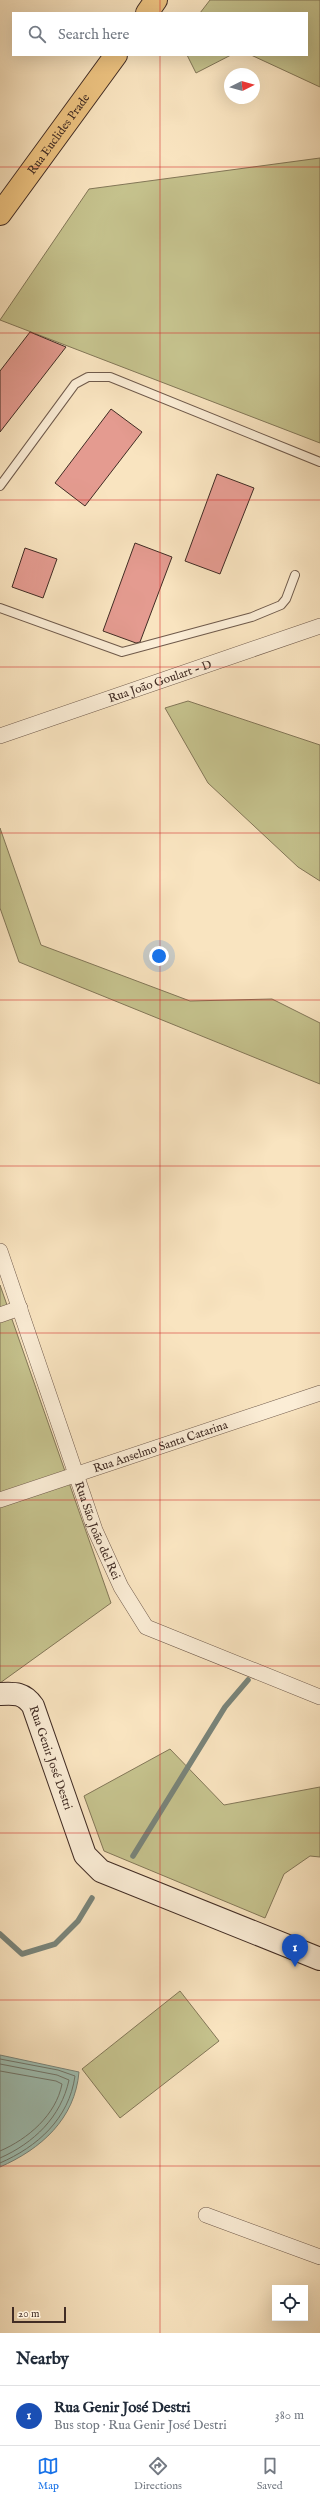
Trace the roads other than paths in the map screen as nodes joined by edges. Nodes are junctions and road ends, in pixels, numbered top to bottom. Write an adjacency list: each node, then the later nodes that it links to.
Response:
1 (156, 0): 2 (main road)
2 (148, 12)
3 (115, 56): 4 (main road, Rua Euclides Prade)
4 (0, 214)
5 (320, 462): 6 (lane)
6 (0, 486)
7 (295, 575): 8 (lane)
8 (0, 608)
9 (320, 626): 10 (street, Rua João Goulart - D)
10 (0, 736)
11 (0, 1252): 12 (street, Rua São João del Rei)
12 (20, 1308): 13 (street); 15 (street, Rua São João del Rei)
13 (0, 1315)
14 (320, 1393): 15 (street, Rua Anselmo Santa Catarina)
15 (76, 1477): 16 (street, Rua Anselmo Santa Catarina); 18 (street, Rua São João del Rei)
16 (0, 1500)
17 (10, 1694): 19 (street, Rua Genir José Destri)
18 (320, 1697)
19 (320, 1959)
20 (206, 2215): 21 (street)
21 (320, 2257)

